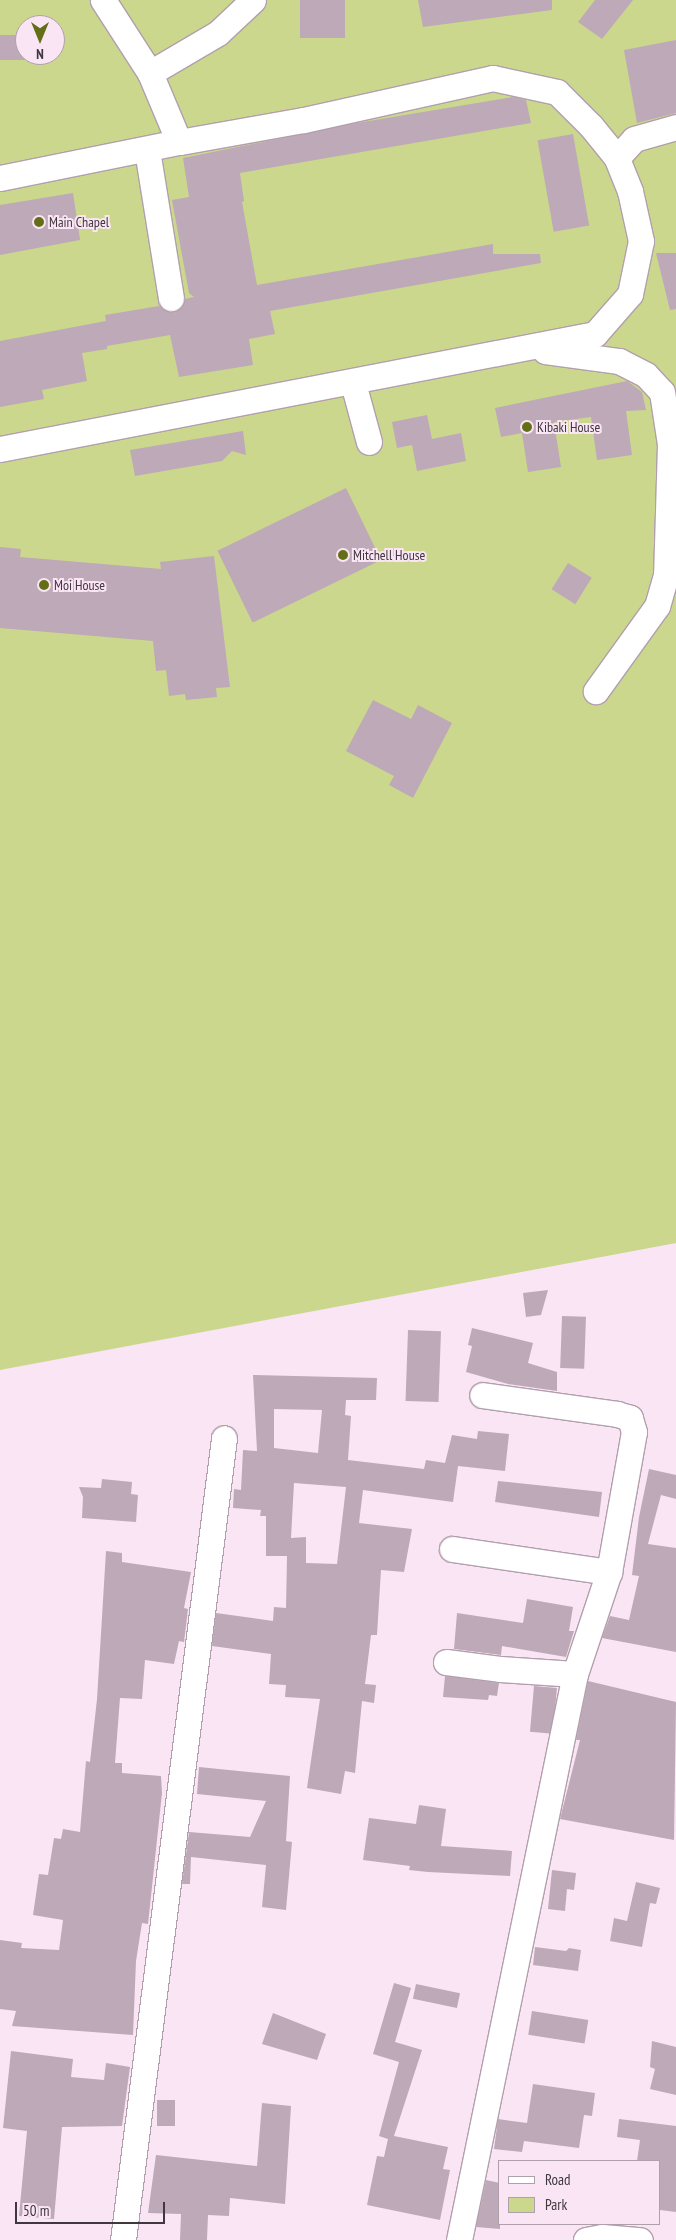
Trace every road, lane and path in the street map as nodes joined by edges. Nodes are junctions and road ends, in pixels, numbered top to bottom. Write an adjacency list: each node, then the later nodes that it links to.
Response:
1 (103, 0): 3 (street)
2 (253, 0): 3 (street)
3 (150, 73): 5 (street)
4 (676, 127): 7 (street)
5 (179, 142): 6 (street); 7 (street)
6 (147, 150): 8 (street); 9 (street)
7 (617, 158): 10 (street)
8 (0, 178)
9 (171, 298)
10 (523, 348): 11 (street); 14 (street)
11 (353, 383): 12 (street); 13 (street)
12 (369, 442)
13 (0, 449)
14 (596, 691)
15 (482, 1395): 18 (street)
16 (224, 1438): 21 (street)
17 (452, 1549): 18 (street)
18 (609, 1572): 20 (street)
19 (446, 1662): 20 (street)
20 (576, 1674): 22 (street)
21 (123, 2240)
22 (459, 2240)
23 (586, 2240): 24 (street)
24 (640, 2240)

